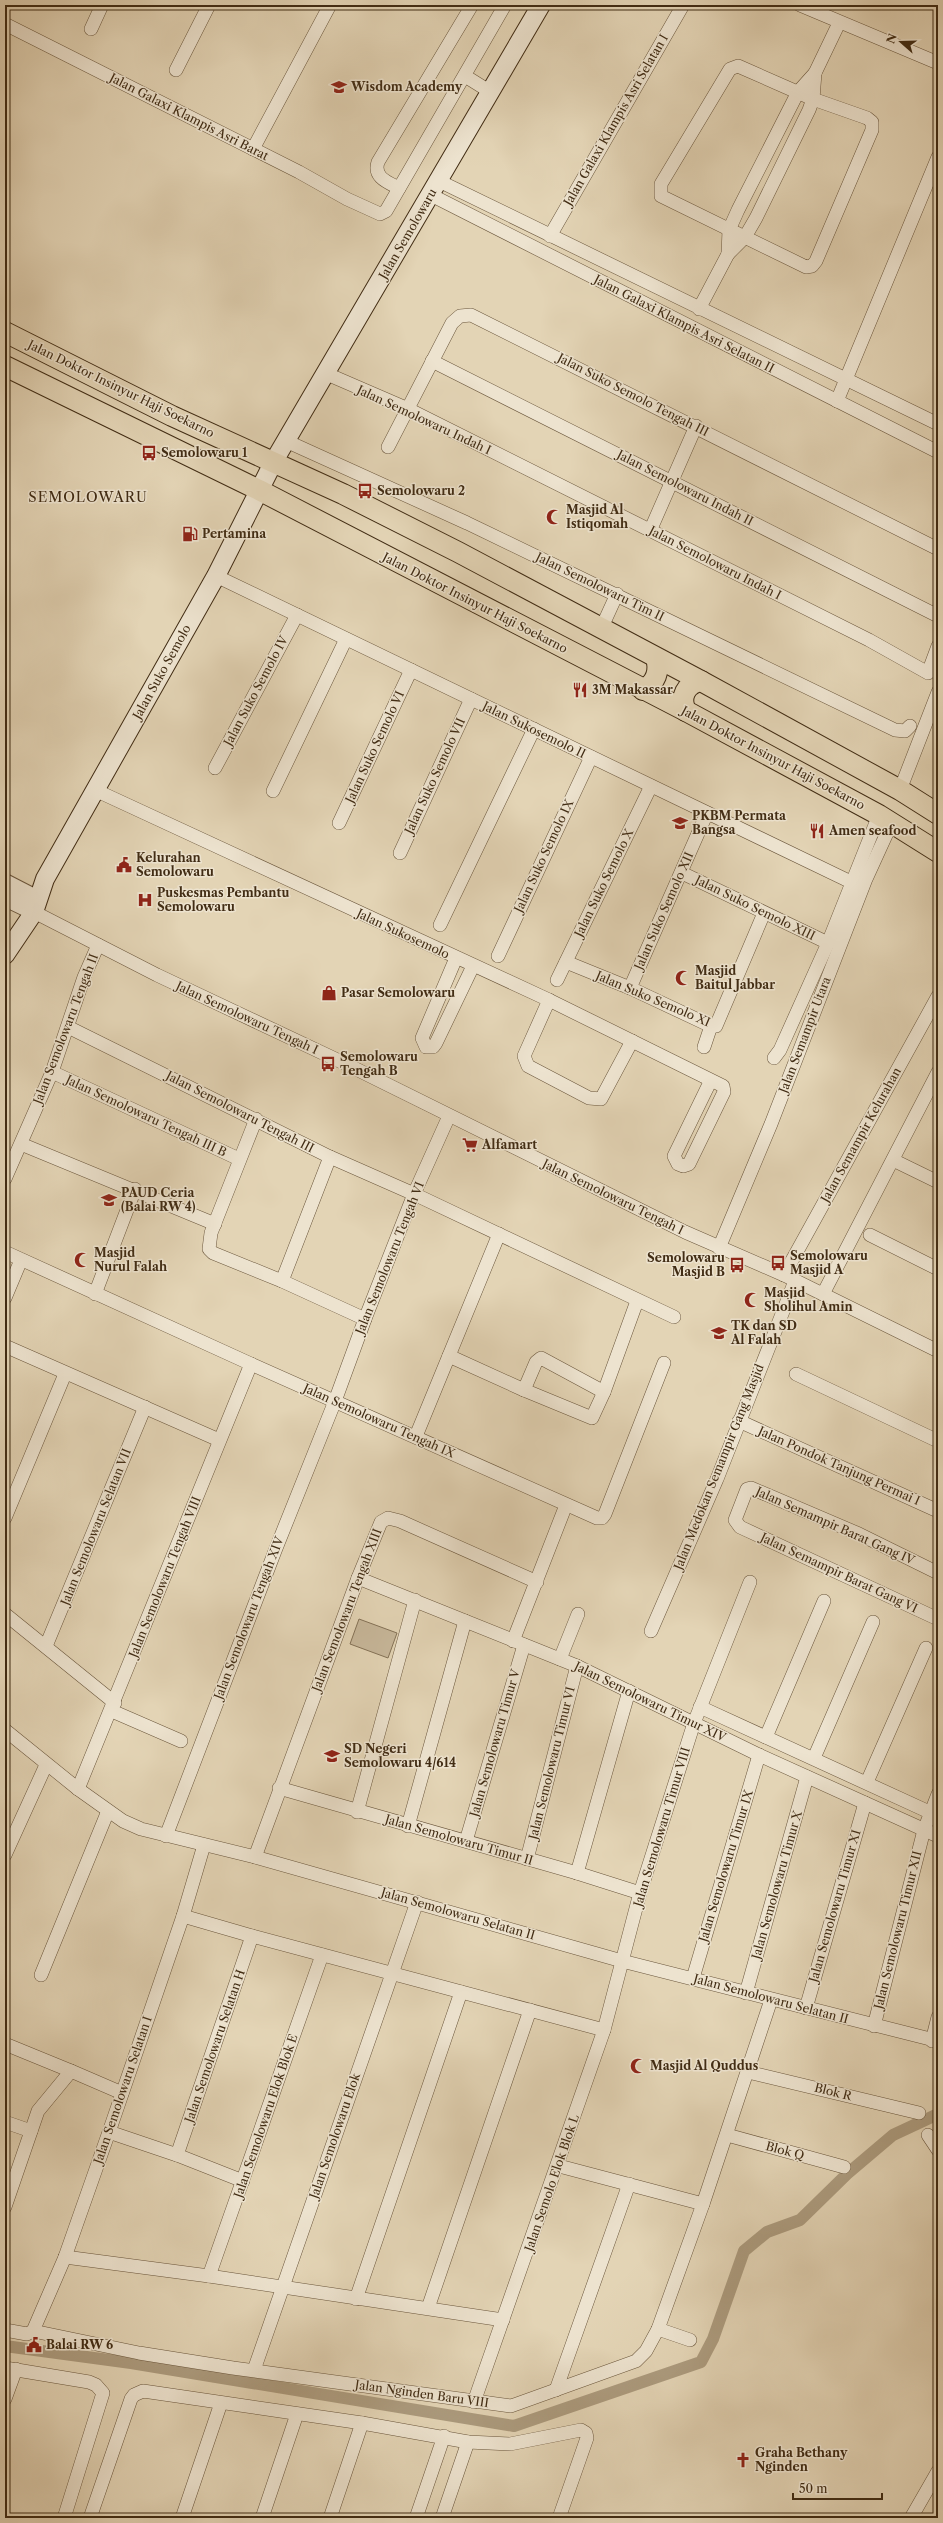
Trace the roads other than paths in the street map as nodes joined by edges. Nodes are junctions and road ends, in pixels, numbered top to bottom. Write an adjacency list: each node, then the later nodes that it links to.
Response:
1 (102, 5): 11 (street)
2 (209, 5): 13 (street)
3 (330, 5): 18 (street)
4 (472, 5): 20 (street)
5 (506, 5): 15 (street)
6 (541, 5): 15 (main road, Jalan Semolowaru)
7 (683, 5): 25 (street, Jalan Galaxi Klampis Asri Selatan I)
8 (800, 5): 9 (street)
9 (839, 23): 12 (street); 14 (street)
10 (5, 24): 18 (street, Jalan Galaxi Klampis Asri Barat)
11 (91, 29)
12 (938, 63)
13 (176, 70)
14 (815, 73): 16 (street); 17 (street)
15 (477, 83): 20 (street); 21 (main road, Jalan Semolowaru)
16 (798, 92): 17 (street); 23 (street); 23 (street)
17 (813, 99): 26 (street); 26 (street)
18 (253, 149): 20 (street, Jalan Galaxi Klampis Asri Barat)
19 (938, 157): 33 (street)
20 (399, 188)
21 (435, 188): 22 (street, Jalan Galaxi Klampis Asri Selatan II); 24 (street, Jalan Galaxi Klampis Asri Selatan II); 32 (main road, Jalan Semolowaru)
22 (519, 221): 24 (street); 25 (street, Jalan Galaxi Klampis Asri Selatan II)
23 (729, 230): 26 (street); 27 (street)
24 (512, 236): 34 (street, Jalan Galaxi Klampis Asri Selatan II)
25 (550, 236): 28 (street, Jalan Galaxi Klampis Asri Selatan II)
26 (745, 237): 27 (street)
27 (728, 254): 28 (street)
28 (699, 309): 33 (street, Jalan Galaxi Klampis Asri Selatan II)
29 (5, 332): 41 (main road, Jalan Doktor Insinyur Haji Soekarno)
30 (432, 361): 35 (street, Jalan Suko Semolo Tengah III); 37 (street, Jalan Suko Semolo Tengah III); 42 (street, Jalan Semolowaru Indah II)
31 (5, 366): 43 (main road, Jalan Doktor Insinyur Haji Soekarno)
32 (327, 374): 35 (street, Jalan Semolowaru Indah I); 38 (main road, Jalan Semolowaru)
33 (845, 380): 34 (street); 36 (street, Jalan Galaxi Klampis Asri Selatan II)
34 (837, 401): 40 (street, Jalan Galaxi Klampis Asri Selatan II)
35 (408, 409): 39 (street, Jalan Suko Semolo Tengah III); 44 (street, Jalan Semolowaru Indah I)
36 (938, 424)
37 (696, 426): 42 (street); 45 (street, Jalan Suko Semolo Tengah III)
38 (286, 441): 41 (main road, Jalan Semolowaru); 47 (street, Jalan Semolowaru Tim II)
39 (388, 447)
40 (938, 452)
41 (274, 461): 43 (main road, Jalan Suko Semolo); 50 (main road, Jalan Doktor Insinyur Haji Soekarno)
42 (672, 482): 44 (street); 49 (street, Jalan Semolowaru Indah II)
43 (259, 490): 46 (main road, Jalan Suko Semolo); 56 (main road, Jalan Doktor Insinyur Haji Soekarno)
44 (650, 531): 52 (street, Jalan Semolowaru Indah I)
45 (938, 549)
46 (216, 576): 48 (street, Jalan Sukosemolo II); 65 (main road, Jalan Suko Semolo)
47 (617, 594): 50 (street); 60 (street, Jalan Semolowaru Tim II)
48 (296, 615): 51 (street, Jalan Sukosemolo II); 63 (street, Jalan Suko Semolo IV)
49 (938, 616)
50 (601, 629): 53 (main road, Jalan Doktor Insinyur Haji Soekarno)
51 (346, 639): 54 (street, Jalan Sukosemolo II); 67 (street)
52 (938, 646)
53 (656, 658): 55 (main road, Jalan Doktor Insinyur Haji Soekarno); 56 (main road)
54 (411, 670): 58 (street, Jalan Sukosemolo II); 71 (street, Jalan Suko Semolo VI)
55 (701, 681): 59 (main road); 66 (main road, Jalan Doktor Insinyur Haji Soekarno)
56 (643, 690): 59 (main road, Jalan Doktor Insinyur Haji Soekarno)
57 (938, 692): 66 (street)
58 (471, 699): 61 (street, Jalan Sukosemolo II); 73 (street, Jalan Suko Semolo VII)
59 (686, 711): 70 (main road, Jalan Doktor Insinyur Haji Soekarno)
60 (910, 726)
61 (534, 729): 62 (street, Jalan Sukosemolo II); 80 (street)
62 (591, 757): 64 (street, Jalan Sukosemolo II); 85 (street, Jalan Suko Semolo IX)
63 (215, 768)
64 (651, 786): 68 (street, Jalan Sukosemolo II); 87 (street, Jalan Suko Semolo X)
65 (95, 790): 78 (main road, Jalan Suko Semolo); 86 (street, Jalan Sukosemolo)
66 (900, 790): 69 (main road, Jalan Doktor Insinyur Haji Soekarno)
67 (273, 791)
68 (707, 813): 74 (street, Jalan Suko Semolo XII); 76 (street, Jalan Sukosemolo II)
69 (938, 814)
70 (886, 819): 72 (main road, Jalan Doktor Insinyur Haji Soekarno); 76 (street); 115 (street, Jalan Semampir Utara)
71 (339, 823)
72 (938, 852)
73 (400, 853)
74 (682, 873): 79 (street, Jalan Suko Semolo XIII); 90 (street, Jalan Suko Semolo XII)
75 (5, 882): 78 (street)
76 (853, 883): 82 (street)
77 (5, 898): 78 (street)
78 (32, 903): 81 (main road); 83 (street, Jalan Semolowaru Tengah I); 84 (main road)
79 (764, 913): 82 (street, Jalan Suko Semolo XIII); 93 (street, Jalan Suko Semolo XI)
80 (440, 924)
81 (5, 935)
82 (828, 943): 97 (street)
83 (98, 945): 94 (street, Jalan Semolowaru Tengah II); 102 (street, Jalan Semolowaru Tengah I)
84 (5, 955)
85 (498, 956)
86 (456, 958): 88 (street, Jalan Sukosemolo); 88 (street)
87 (566, 962): 89 (street, Jalan Suko Semolo X); 90 (street, Jalan Suko Semolo XI)
88 (473, 966): 91 (street, Jalan Sukosemolo)
89 (557, 980)
90 (630, 988): 93 (street, Jalan Suko Semolo XI)
91 (549, 1000): 95 (street, Jalan Sukosemolo); 95 (street)
92 (936, 1003): 119 (street, Jalan Semampir Kelurahan)
93 (711, 1026): 96 (street)
94 (68, 1027): 98 (street, Jalan Semolowaru Tengah II); 103 (street, Jalan Semolowaru Tengah III)
95 (632, 1041): 100 (street, Jalan Sukosemolo)
96 (704, 1047)
97 (774, 1058)
98 (52, 1072): 104 (street, Jalan Semolowaru Tengah II); 106 (street, Jalan Semolowaru Tengah III B)
99 (938, 1072): 101 (street)
100 (711, 1080): 100 (street, Jalan Sukosemolo)
101 (933, 1094): 107 (street)
102 (449, 1116): 111 (street, Jalan Semolowaru Tengah VI); 115 (street, Jalan Semolowaru Tengah I)
103 (256, 1119): 105 (street, Jalan Semolowaru Tengah III); 106 (street)
104 (21, 1144): 108 (street, Jalan Semolowaru Tengah II); 110 (street)
105 (330, 1158): 111 (street, Jalan Semolowaru Tengah III); 120 (street)
106 (239, 1159): 112 (street)
107 (893, 1160): 109 (street); 123 (street)
108 (5, 1179)
109 (938, 1182)
110 (135, 1189): 112 (street); 122 (street)
111 (414, 1194): 113 (street, Jalan Semolowaru Tengah III); 127 (street, Jalan Semolowaru Tengah VI)
112 (215, 1224): 120 (street)
113 (499, 1234): 125 (street, Jalan Semolowaru Tengah III); 130 (street)
114 (870, 1235): 118 (street)
115 (719, 1248): 119 (street, Jalan Semolowaru Tengah I)
116 (5, 1252): 117 (street, Jalan Semolowaru Tengah IX)
117 (21, 1260): 122 (street, Jalan Semolowaru Tengah IX); 124 (street)
118 (938, 1269)
119 (784, 1275): 121 (street, Jalan Semolowaru Tengah I)
120 (282, 1281): 127 (street)
121 (795, 1281): 123 (street, Jalan Semolowaru Tengah I); 139 (street, Jalan Medokan Semampir Gang Masjid)
122 (95, 1294): 131 (street, Jalan Semolowaru Tengah IX)
123 (822, 1294): 129 (street, Jalan Semolowaru Tengah I)
124 (5, 1298)
125 (637, 1301): 126 (street, Jalan Semolowaru Tengah III); 136 (street)
126 (674, 1317)
127 (365, 1319): 137 (street, Jalan Semolowaru Tengah VI)
128 (5, 1346): 133 (street)
129 (938, 1351)
130 (449, 1356): 135 (street); 140 (street)
131 (250, 1364): 137 (street, Jalan Semolowaru Tengah IX); 141 (street, Jalan Semolowaru Tengah VIII)
132 (664, 1364): 143 (street, Jalan Semolowaru Tengah IX)
133 (65, 1374): 138 (street); 145 (street)
134 (796, 1374): 142 (street)
135 (524, 1390): 136 (street); 136 (street)
136 (604, 1392)
137 (335, 1401): 140 (street, Jalan Semolowaru Tengah IX); 185 (street, Jalan Semolowaru Tengah XIV)
138 (145, 1407): 141 (street); 160 (street, Jalan Semolowaru Selatan VII)
139 (739, 1421): 144 (street, Jalan Pondok Tanjung Permai I); 158 (street, Jalan Medokan Semampir Gang Masjid)
140 (416, 1436): 143 (street, Jalan Semolowaru Tengah IX)
141 (220, 1440): 165 (street, Jalan Semolowaru Tengah VIII)
142 (938, 1441)
143 (566, 1505): 149 (street, Jalan Semolowaru Timur V)
144 (938, 1511)
145 (5, 1518)
146 (740, 1527): 147 (street, Jalan Semampir Barat Gang IV); 155 (street, Jalan Semampir Barat Gang VI)
147 (938, 1573)
148 (358, 1578): 149 (street, Jalan Semolowaru Tengah XIII); 151 (street, Jalan Semolowaru Timur XIV); 176 (street, Jalan Semolowaru Tengah XIII)
149 (537, 1582): 159 (street, Jalan Semolowaru Timur V)
150 (750, 1582): 166 (street, Jalan Semolowaru Timur VIII)
151 (415, 1600): 156 (street, Jalan Semolowaru Timur XIV); 181 (street)
152 (824, 1601): 169 (street)
153 (5, 1614): 160 (street)
154 (578, 1614): 162 (street)
155 (938, 1619)
156 (465, 1621): 159 (street, Jalan Semolowaru Timur XIV); 183 (street)
157 (873, 1622): 172 (street)
158 (651, 1631)
159 (518, 1643): 162 (street, Jalan Semolowaru Timur XIV); 187 (street, Jalan Semolowaru Timur V)
160 (46, 1646): 165 (street)
161 (926, 1648): 175 (street)
162 (560, 1660): 163 (street, Jalan Semolowaru Timur XIV)
163 (576, 1666): 164 (street, Jalan Semolowaru Timur XIV); 191 (street, Jalan Semolowaru Timur VI)
164 (629, 1691): 167 (street, Jalan Semolowaru Timur XIV); 192 (street)
165 (113, 1707): 170 (street); 177 (street, Jalan Semolowaru Tengah VIII)
166 (700, 1708): 167 (street, Jalan Semolowaru Timur VIII); 169 (street, Jalan Semolowaru Timur XIV)
167 (694, 1723): 171 (street, Jalan Semolowaru Timur XIV); 193 (street, Jalan Semolowaru Timur VIII)
168 (5, 1730): 173 (street, Jalan Semolowaru Selatan II)
169 (766, 1737): 172 (street, Jalan Semolowaru Timur XIV)
170 (181, 1740)
171 (759, 1755): 174 (street, Jalan Semolowaru Timur XIV); 201 (street, Jalan Semolowaru Timur IX)
172 (814, 1758): 175 (street, Jalan Semolowaru Timur XIV)
173 (46, 1764): 177 (street, Jalan Semolowaru Selatan II); 189 (street)
174 (807, 1777): 179 (street, Jalan Semolowaru Timur XIV); 203 (street, Jalan Semolowaru Timur X)
175 (867, 1782): 182 (street, Jalan Semolowaru Timur XIV)
176 (278, 1788): 181 (street, Jalan Semolowaru Timur II); 190 (street, Jalan Semolowaru Tengah XIII)
177 (78, 1790): 180 (street, Jalan Semolowaru Selatan II)
178 (938, 1794): 182 (street, Jalan Semolowaru Timur XII)
179 (865, 1803): 184 (street, Jalan Semolowaru Timur XIV); 205 (street, Jalan Semolowaru Timur XI)
180 (108, 1811): 185 (street, Jalan Semolowaru Selatan II); 200 (street)
181 (357, 1812): 183 (street, Jalan Semolowaru Timur II)
182 (935, 1814): 184 (street, Jalan Semolowaru Timur XII)
183 (408, 1826): 187 (street, Jalan Semolowaru Timur II)
184 (924, 1830): 186 (street, Jalan Semolowaru Timur XIV); 208 (street, Jalan Semolowaru Timur XII)
185 (166, 1836): 188 (street, Jalan Semolowaru Selatan II)
186 (938, 1836)
187 (466, 1841): 191 (street, Jalan Semolowaru Timur II)
188 (204, 1845): 190 (street, Jalan Semolowaru Selatan II); 195 (street, Jalan Semolowaru Selatan I)
189 (5, 1855)
190 (255, 1857): 194 (street, Jalan Semolowaru Selatan II)
191 (527, 1859): 192 (street, Jalan Semolowaru Timur II)
192 (577, 1873): 193 (street, Jalan Semolowaru Timur II)
193 (640, 1893): 198 (street, Jalan Semolowaru Timur VIII)
194 (416, 1902): 198 (street, Jalan Semolowaru Selatan II); 199 (street, Jalan Semolowaru Elok)
195 (183, 1916): 196 (street); 214 (street, Jalan Semolowaru Selatan I)
196 (252, 1936): 197 (street); 222 (street, Jalan Semolowaru Selatan H)
197 (322, 1955): 199 (street); 225 (street, Jalan Semolowaru Elok Blok E)
198 (622, 1961): 201 (street, Jalan Semolowaru Selatan II); 209 (street, Jalan Semolo Elok Blok L)
199 (391, 1972): 202 (street); 231 (street, Jalan Semolowaru Elok)
200 (42, 1975)
201 (693, 1978): 203 (street, Jalan Semolowaru Selatan II)
202 (461, 1992): 206 (street); 232 (street)
203 (746, 1993): 204 (street, Jalan Semolowaru Selatan II)
204 (771, 2000): 205 (street, Jalan Semolowaru Selatan II); 213 (street, Jalan Nginden Baru VIII)
205 (806, 2008): 208 (street, Jalan Semolowaru Selatan II)
206 (530, 2010): 209 (street); 233 (street)
207 (938, 2017): 210 (street)
208 (874, 2026): 210 (street, Jalan Semolowaru Selatan II)
209 (604, 2030): 223 (street, Jalan Semolo Elok Blok L)
210 (935, 2041)
211 (5, 2044): 212 (street)
212 (71, 2071): 214 (street); 217 (street)
213 (748, 2072): 215 (street, Blok R); 219 (street, Jalan Nginden Baru VIII)
214 (122, 2093): 218 (street, Jalan Semolowaru Selatan I)
215 (919, 2113)
216 (5, 2122): 217 (street)
217 (31, 2131): 228 (street)
218 (109, 2132): 222 (street); 229 (street, Jalan Semolowaru Selatan I)
219 (727, 2135): 224 (street, Blok Q); 227 (street, Jalan Nginden Baru VIII)
220 (928, 2135): 221 (street)
221 (938, 2150)
222 (177, 2155): 225 (street)
223 (558, 2166): 226 (street); 234 (street, Jalan Semolo Elok Blok L)
224 (844, 2167)
225 (243, 2181): 230 (street, Jalan Semolowaru Elok Blok E)
226 (629, 2184): 227 (street); 241 (street)
227 (704, 2204): 236 (street, Jalan Nginden Baru VIII)
228 (5, 2207)
229 (65, 2257): 230 (street); 237 (street, Jalan Semolowaru Selatan I)
230 (209, 2276): 231 (street)
231 (283, 2288): 232 (street); 240 (street, Jalan Semolowaru Elok)
232 (356, 2299): 233 (street)
233 (428, 2308): 234 (street)
234 (503, 2320): 243 (street, Jalan Semolo Elok Blok L)
235 (5, 2330): 237 (street, Jalan Nginden Baru VIII)
236 (658, 2330): 238 (street); 241 (street, Jalan Nginden Baru VIII)
237 (34, 2332): 240 (street, Jalan Nginden Baru VIII)
238 (690, 2340)
239 (10, 2368): 242 (street); 250 (street)
240 (254, 2370): 243 (street, Jalan Nginden Baru VIII)
241 (556, 2390): 243 (street, Jalan Nginden Baru VIII)
242 (5, 2399)
243 (474, 2402)
244 (221, 2403): 245 (street); 251 (street); 252 (street)
245 (297, 2414): 246 (street); 253 (street)
246 (362, 2422): 247 (street); 254 (street)
247 (444, 2436): 248 (street); 255 (street)
248 (468, 2442): 256 (street); 257 (street)
249 (938, 2471): 258 (street)
250 (64, 2518)
251 (90, 2518)
252 (182, 2518)
253 (262, 2518)
254 (330, 2518)
255 (416, 2518)
256 (442, 2518)
257 (559, 2518)
258 (911, 2518)

